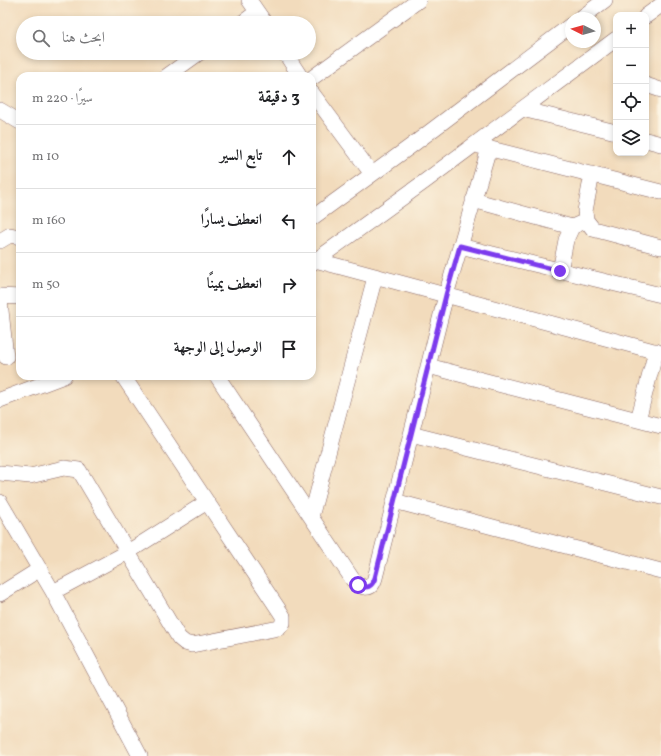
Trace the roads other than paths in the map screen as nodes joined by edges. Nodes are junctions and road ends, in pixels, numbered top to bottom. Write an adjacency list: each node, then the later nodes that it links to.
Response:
1 (419, 0): 12 (street)
2 (605, 0): 4 (street)
3 (661, 5): 5 (street)
4 (589, 12)
5 (649, 14)
6 (565, 29): 23 (street)
7 (613, 41): 16 (street)
8 (189, 60): 10 (street)
9 (289, 60): 11 (street)
10 (173, 72)
11 (297, 72)
12 (316, 75)
13 (649, 86): 14 (street)
14 (661, 90)
15 (316, 98): 23 (street)
16 (522, 109): 19 (street); 22 (street)
17 (0, 110): 18 (street)
18 (16, 120)
19 (613, 131)
20 (649, 141): 21 (street)
21 (661, 144)
22 (481, 146): 24 (street); 26 (street); 34 (street)
23 (372, 174): 27 (street)
24 (592, 174): 25 (street); 28 (street)
25 (661, 192)
26 (473, 200): 29 (street); 32 (street)
27 (316, 215)
28 (586, 220): 29 (street); 33 (street)
29 (572, 227): 36 (street)
30 (16, 236): 31 (street)
31 (0, 241)
32 (460, 246): 36 (street); 38 (street)
33 (661, 247)
34 (316, 261)
35 (316, 262): 37 (street)
36 (560, 271): 39 (street)
37 (375, 276): 38 (street); 58 (street)
38 (446, 295): 43 (street); 45 (street)
39 (661, 295)
40 (0, 296): 41 (street)
41 (16, 297)
42 (0, 301): 44 (street)
43 (659, 352): 50 (street)
44 (9, 356)
45 (428, 366): 50 (street); 52 (street)
46 (53, 380): 49 (street)
47 (126, 380): 56 (street)
48 (220, 380): 58 (street)
49 (0, 400)
50 (638, 420): 51 (street)
51 (661, 426)
52 (411, 434): 54 (street); 55 (street)
53 (0, 473): 59 (street)
54 (661, 497)
55 (394, 501): 58 (street); 61 (street)
56 (207, 502): 59 (street); 59 (street)
57 (0, 504): 60 (street)
58 (311, 516)
59 (128, 552): 62 (street)
60 (40, 570): 62 (street); 63 (street)
61 (661, 571)
62 (53, 592): 64 (street)
63 (0, 594)
64 (140, 756)

